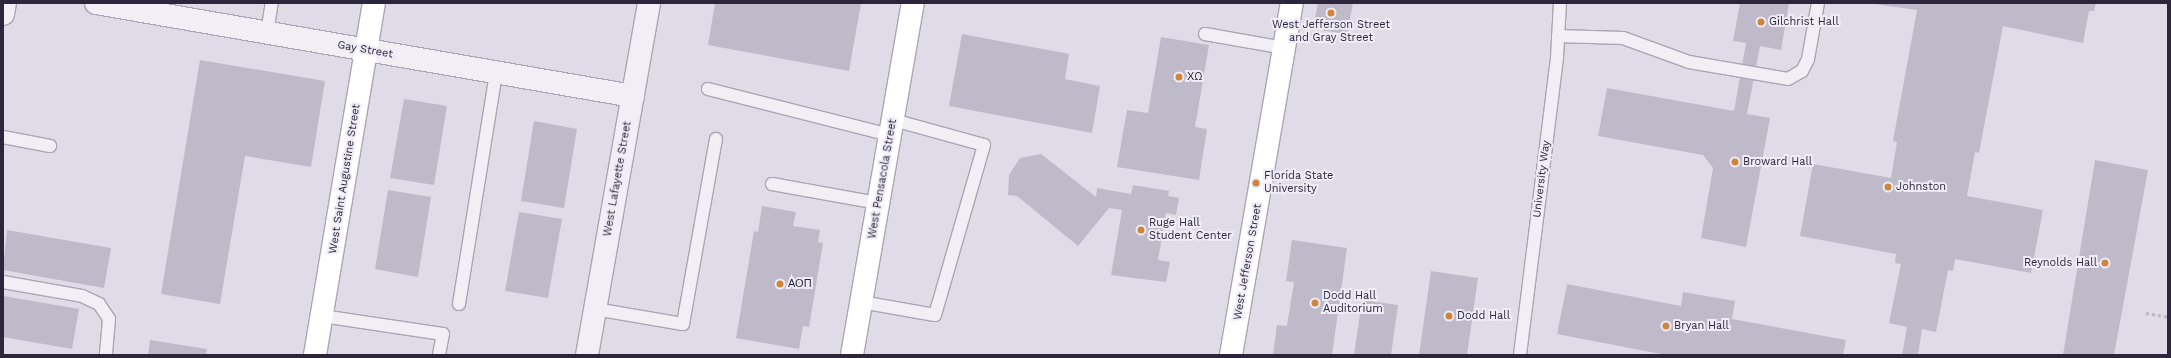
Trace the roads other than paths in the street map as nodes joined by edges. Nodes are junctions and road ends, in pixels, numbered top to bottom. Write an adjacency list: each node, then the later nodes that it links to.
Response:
1 (5, 3): 10 (street)
2 (96, 3): 11 (street, Gay Street)
3 (272, 3): 11 (lane)
4 (374, 3): 15 (main road, West Saint Augustine Street)
5 (649, 3): 18 (street, West Lafayette Street)
6 (913, 3): 19 (main road, West Pensacola Street)
7 (1292, 3): 14 (main road, West Jefferson Street)
8 (1560, 3): 13 (lane, University Way)
9 (1818, 3): 13 (lane)
10 (3, 14)
11 (267, 33): 15 (street, Gay Street)
12 (1205, 34): 14 (lane)
13 (1558, 36): 36 (lane, University Way)
14 (1284, 48): 35 (main road, West Jefferson Street)
15 (366, 50): 16 (street, Gay Street); 29 (main road, West Saint Augustine Street)
16 (496, 73): 18 (street, Gay Street); 27 (lane)
17 (708, 89): 19 (lane)
18 (633, 96): 28 (street, West Lafayette Street)
19 (892, 127): 24 (main road, West Pensacola Street); 26 (lane)
20 (3, 138): 22 (lane)
21 (716, 139): 28 (lane)
22 (50, 146)
23 (772, 184): 24 (lane)
24 (878, 203): 26 (main road, West Pensacola Street)
25 (3, 282): 30 (lane)
26 (861, 302): 34 (main road, West Pensacola Street)
27 (459, 304)
28 (595, 309): 33 (street, West Lafayette Street)
29 (322, 316): 31 (main road, West Saint Augustine Street); 32 (lane)
30 (106, 355)
31 (315, 355)
32 (439, 355)
33 (587, 355)
34 (852, 355)
35 (1232, 355)
36 (1520, 355)

